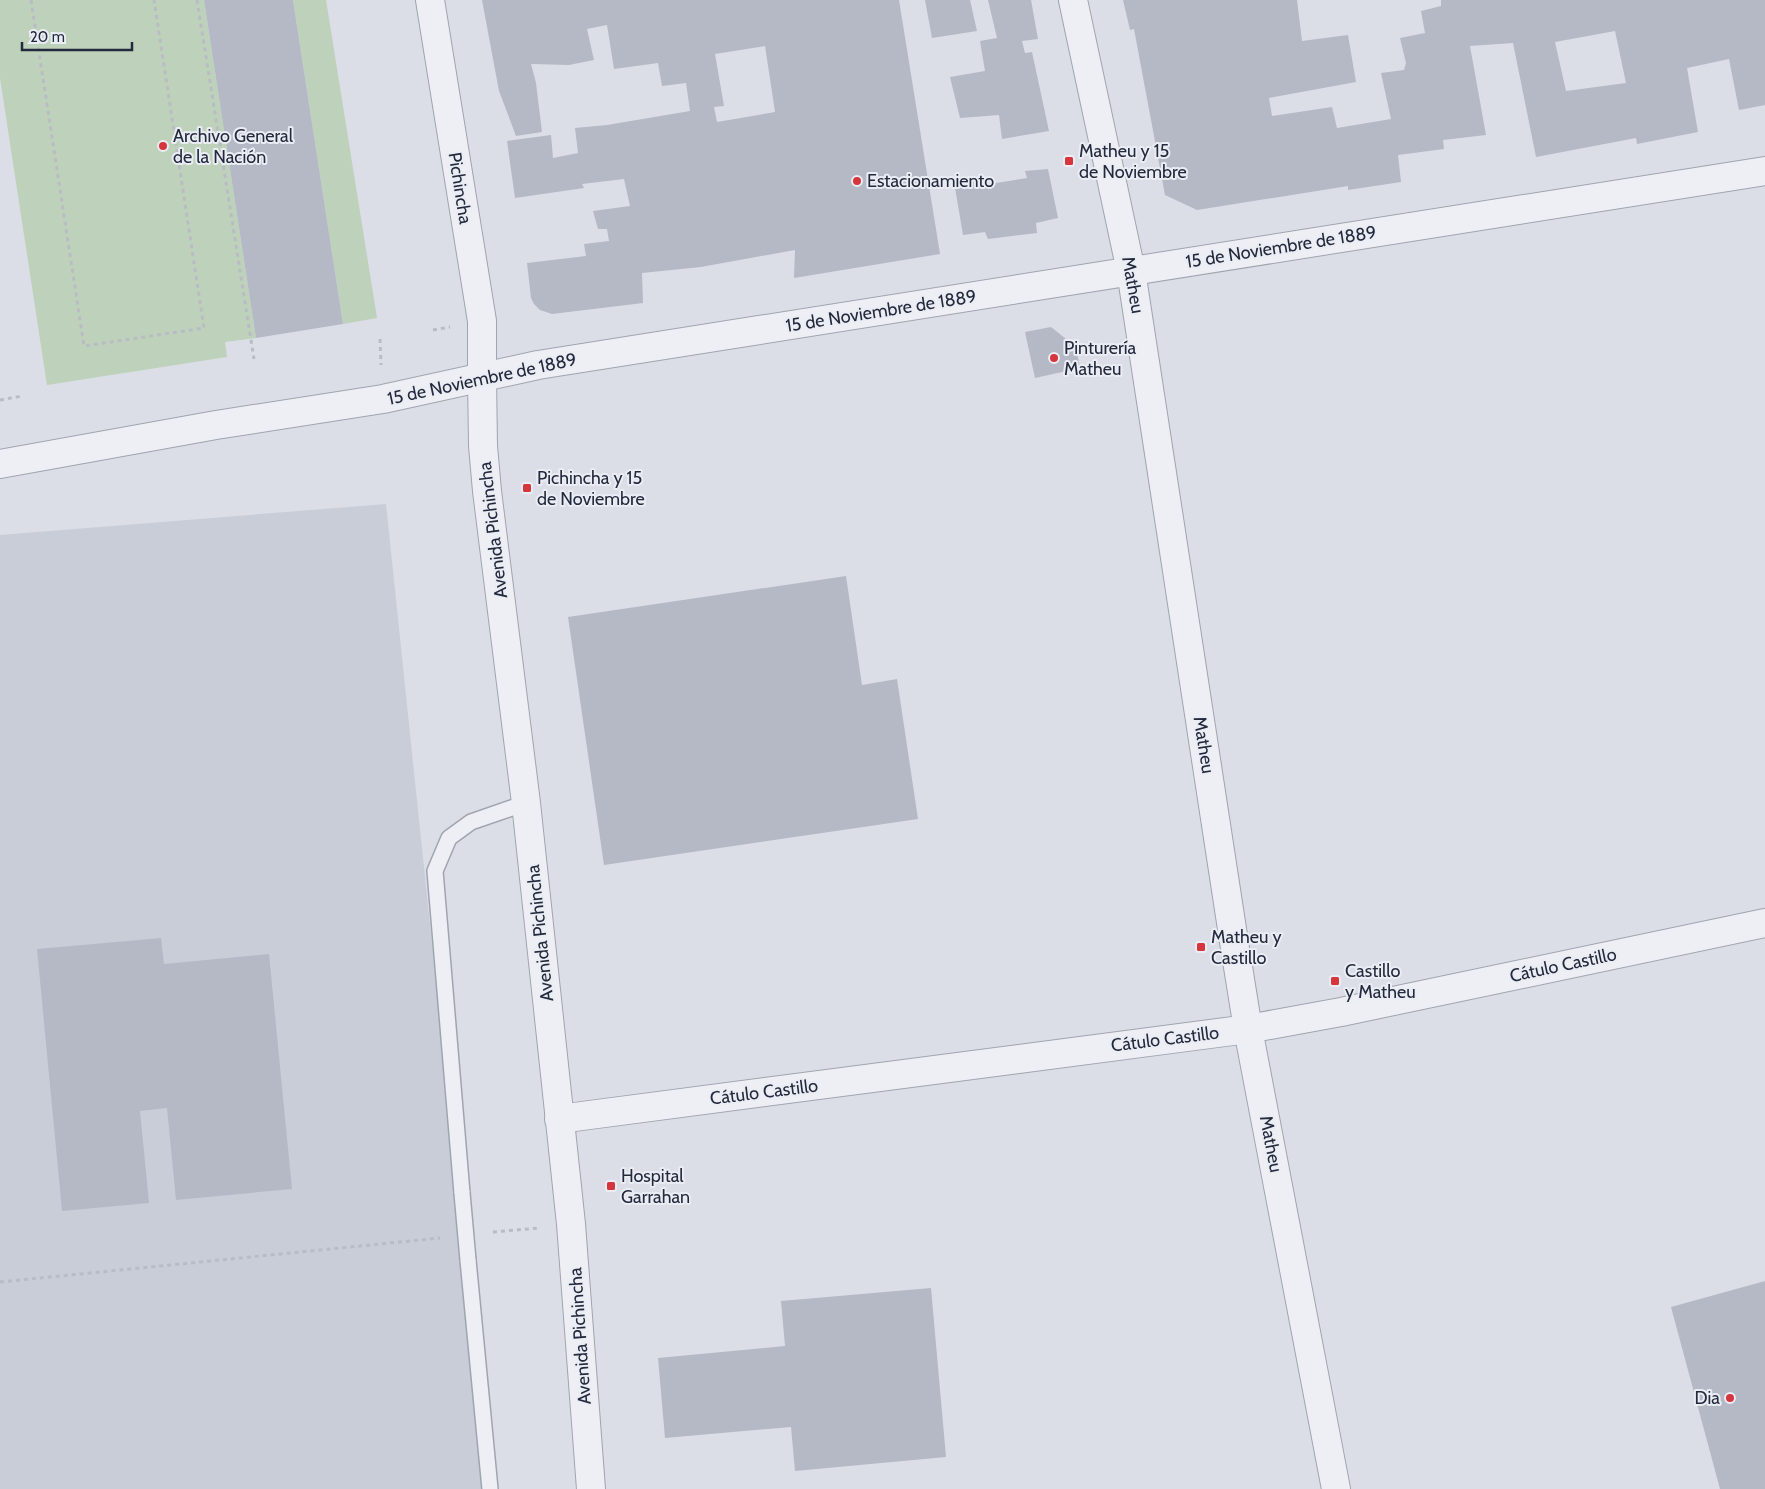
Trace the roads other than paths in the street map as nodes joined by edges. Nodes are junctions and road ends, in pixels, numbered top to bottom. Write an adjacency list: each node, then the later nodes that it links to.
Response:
1 (430, 0): 5 (street, Pichincha)
2 (1073, 0): 4 (street, Matheu)
3 (1765, 171): 4 (street, 15 de Noviembre de 1889)
4 (1131, 270): 5 (street, 15 de Noviembre de 1889); 9 (street, Matheu)
5 (482, 377): 6 (street, 15 de Noviembre de 1889); 7 (street, Avenida Pichincha)
6 (0, 464)
7 (526, 803): 10 (street, Avenida Pichincha); 11 (lane, bridge)
8 (1765, 923): 9 (street, Cátulo Castillo)
9 (1248, 1029): 10 (street, Cátulo Castillo); 13 (street, Matheu)
10 (559, 1119): 12 (street, Avenida Pichincha)
11 (490, 1489)
12 (592, 1489)
13 (1336, 1489)

